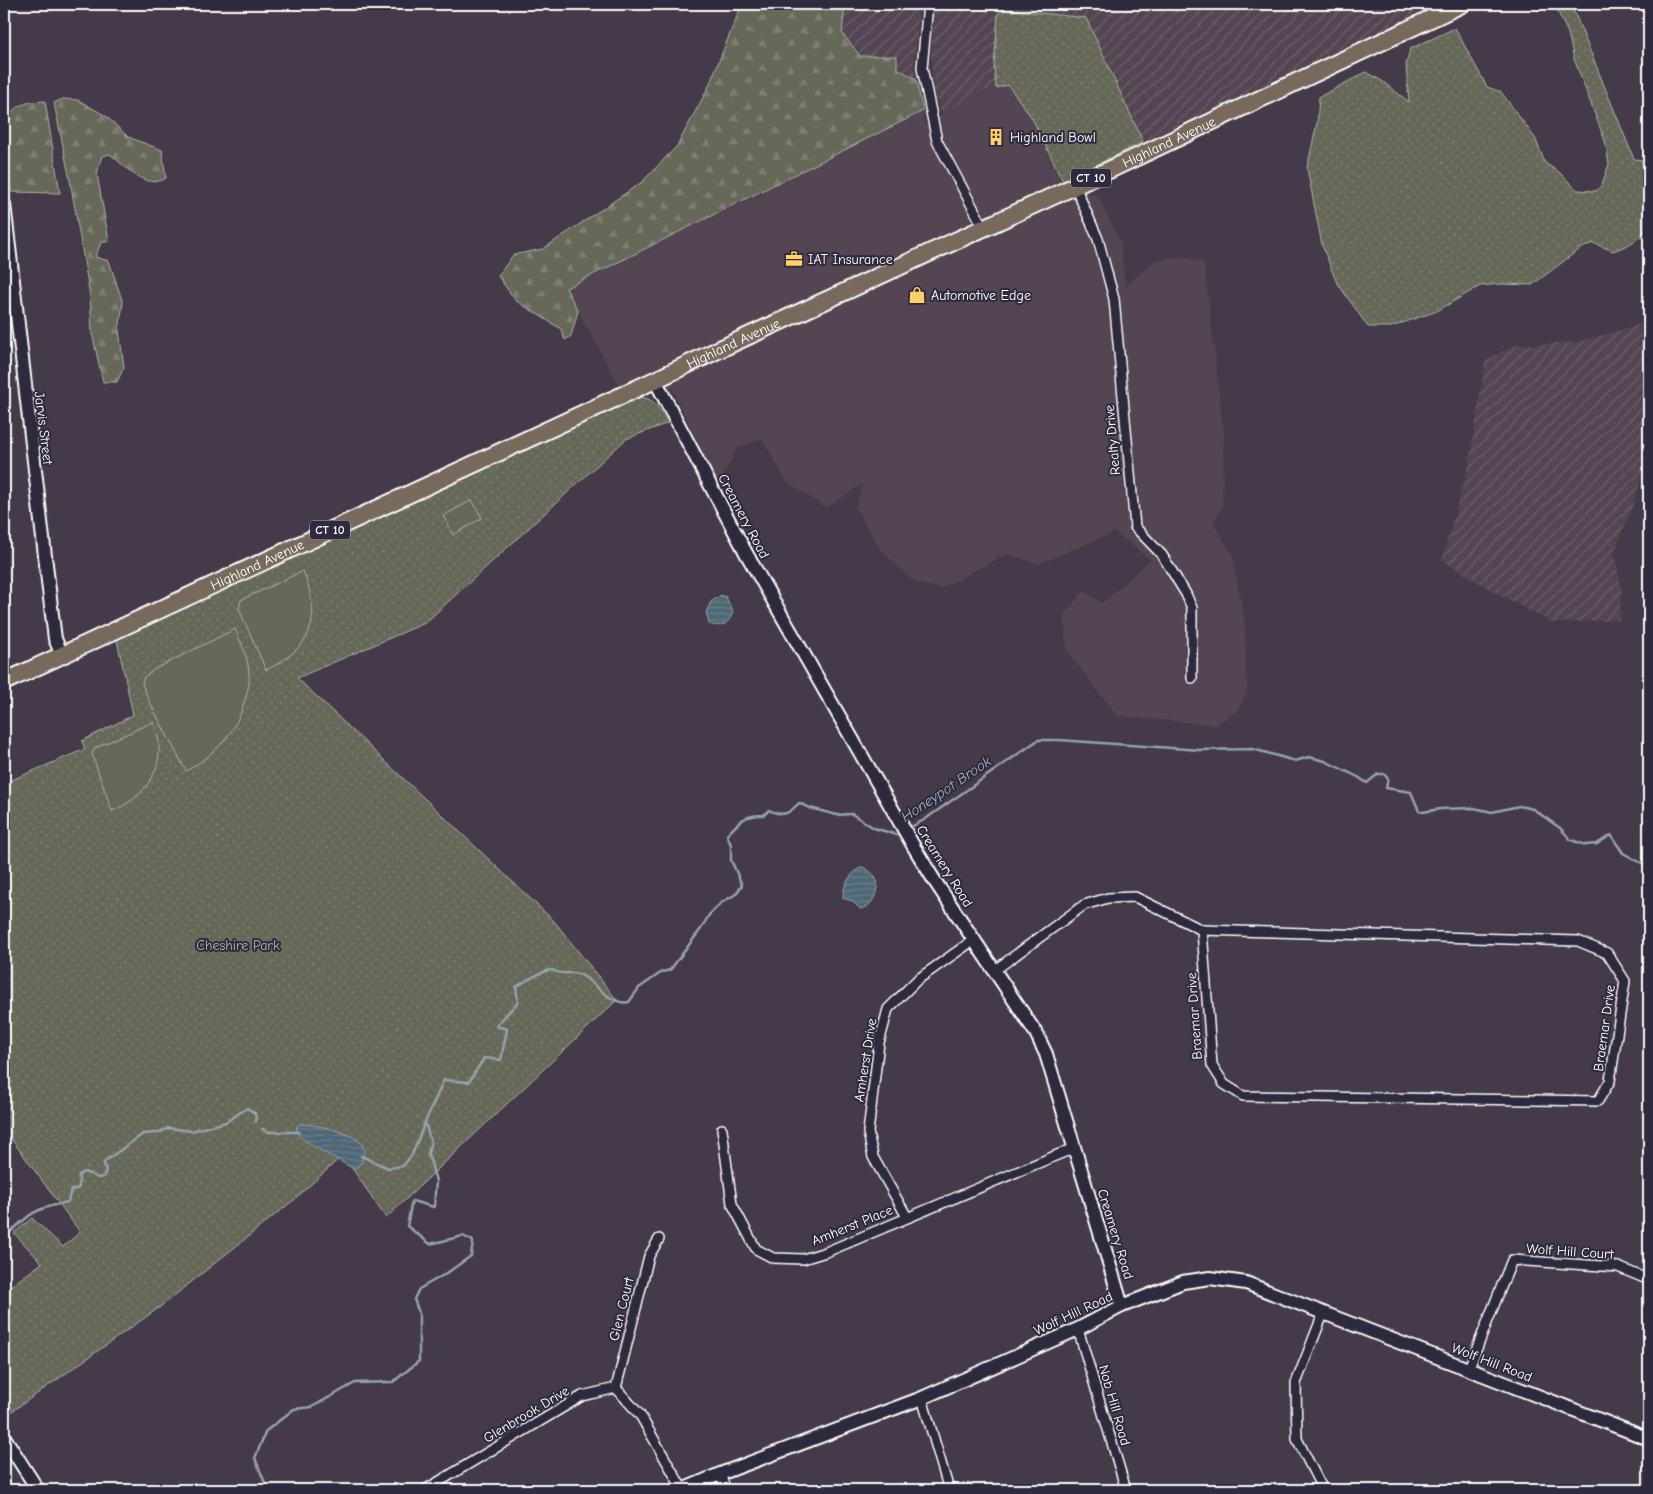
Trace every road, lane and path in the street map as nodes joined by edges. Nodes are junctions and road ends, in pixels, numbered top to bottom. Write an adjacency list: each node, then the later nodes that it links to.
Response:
1 (928, 4): 5 (street)
2 (1457, 5): 3 (highway, Highland Avenue / CT 10)
3 (1075, 186): 5 (highway, Highland Avenue / CT 10); 8 (street, Realty Drive)
4 (4, 204): 7 (street, Jarvis Street)
5 (984, 228): 6 (highway, Highland Avenue / CT 10)
6 (655, 380): 7 (highway, Highland Avenue / CT 10); 11 (street, Creamery Road)
7 (62, 654): 9 (highway, Highland Avenue / CT 10)
8 (1192, 678)
9 (4, 682)
10 (1202, 930): 10 (street, Braemar Drive); 12 (street, Braemar Drive)
11 (975, 940): 12 (street, Creamery Road); 15 (street, Amherst Drive)
12 (995, 970): 14 (street, Creamery Road)
13 (722, 1129): 15 (street, Amherst Place)
14 (1074, 1148): 15 (street, Amherst Place); 18 (street, Creamery Road)
15 (907, 1217)
16 (659, 1238): 22 (street, Glen Court)
17 (1649, 1280): 21 (street, Wolf Hill Court)
18 (1122, 1306): 19 (street, Wolf Hill Road); 20 (street, Wolf Hill Road)
19 (1323, 1314): 21 (street, Wolf Hill Road); 33 (street)
20 (1078, 1328): 23 (street, Wolf Hill Road); 32 (street, Nob Hill Road)
21 (1469, 1368): 25 (street, Wolf Hill Road)
22 (616, 1388): 28 (street, Glenbrook Drive); 29 (street)
23 (922, 1398): 26 (street, Wolf Hill Road); 31 (street)
24 (4, 1437): 27 (street)
25 (1649, 1438)
26 (720, 1474): 29 (street, Wolf Hill Road); 30 (street)
27 (38, 1490)
28 (425, 1490)
29 (683, 1490)
30 (726, 1490)
31 (949, 1490)
32 (1126, 1490)
33 (1323, 1490)

